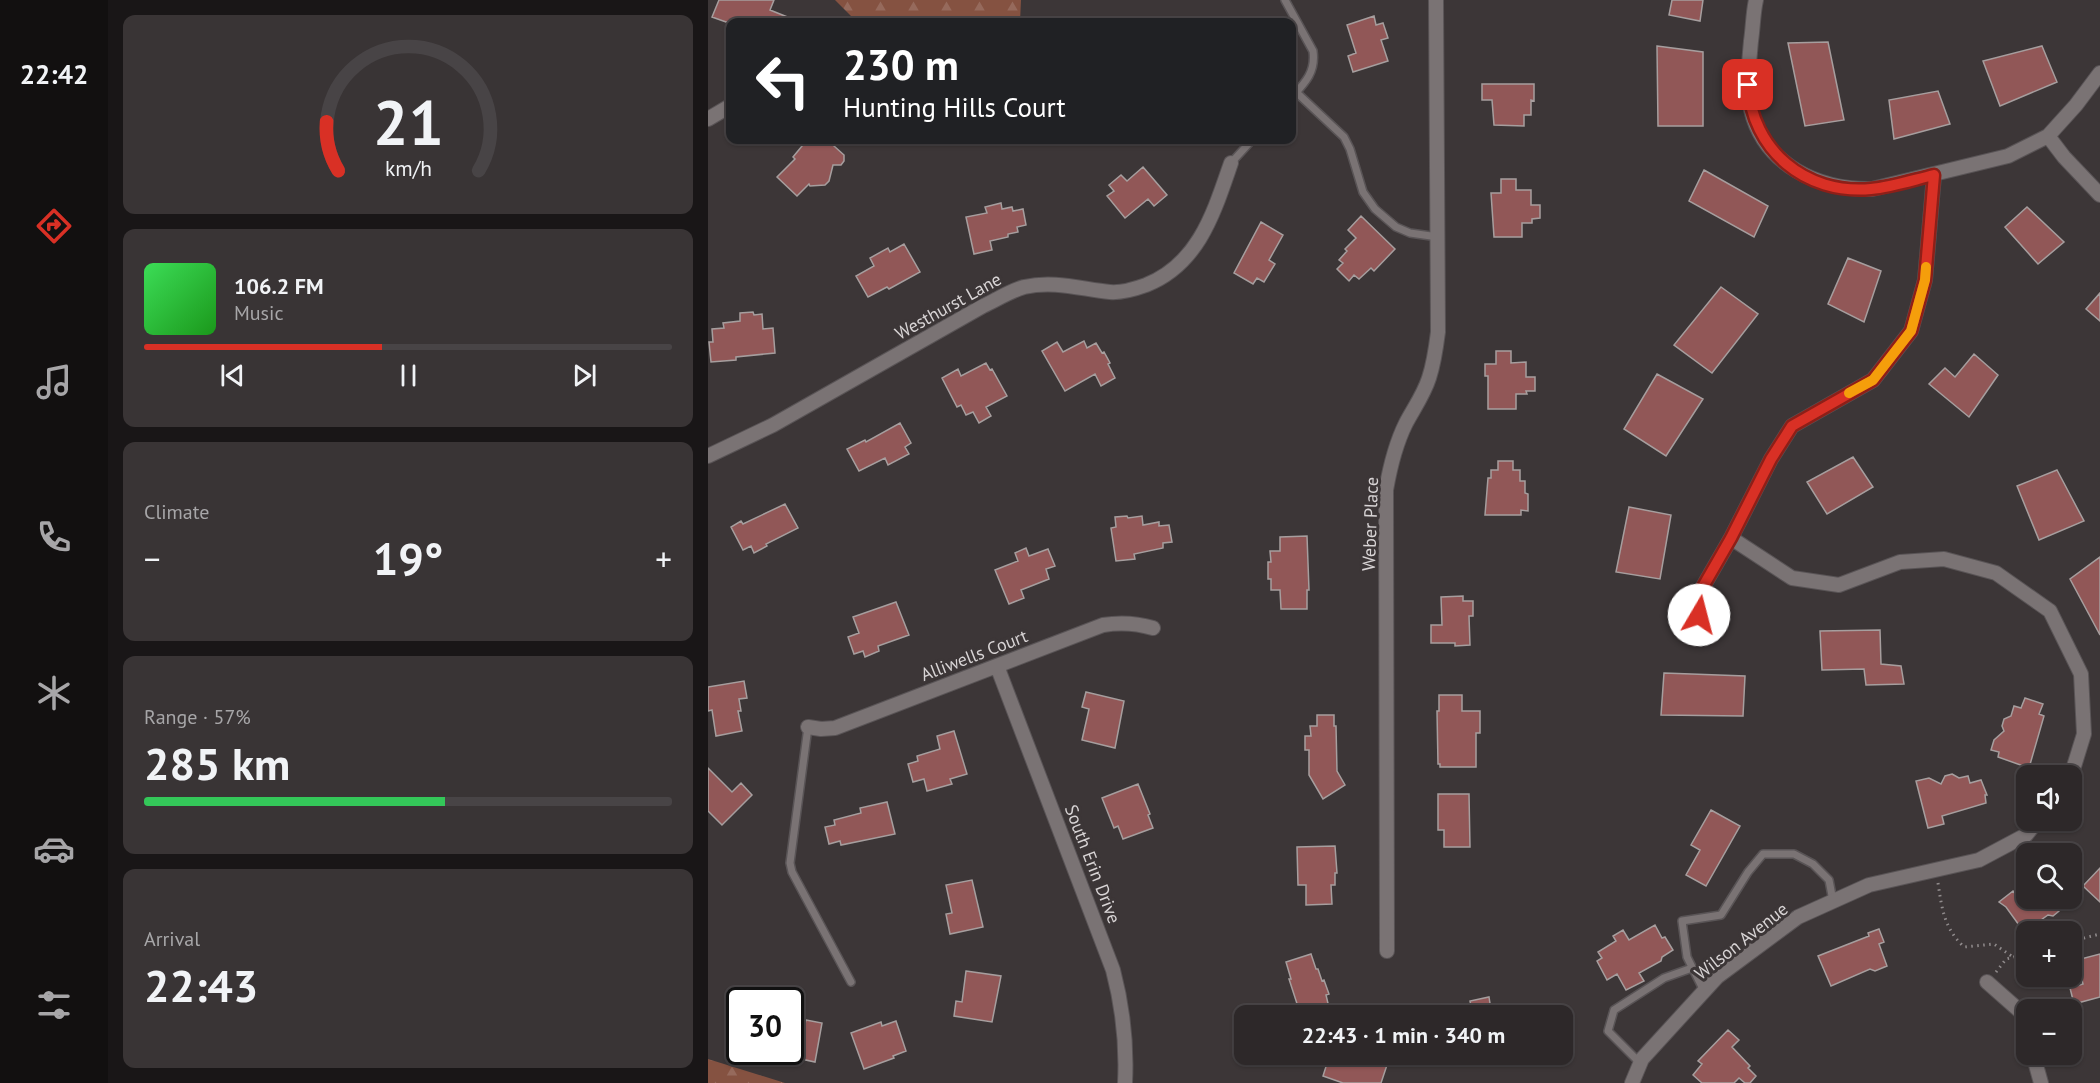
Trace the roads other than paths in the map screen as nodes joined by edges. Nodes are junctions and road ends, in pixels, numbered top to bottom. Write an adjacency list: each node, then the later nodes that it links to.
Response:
1 (1285, 0): 4 (lane)
2 (1436, 0): 16 (street, Weber Place)
3 (1756, 0): 14 (street)
4 (1295, 18)
5 (1296, 21): 7 (lane)
6 (2100, 73): 11 (street)
7 (1296, 93)
8 (1296, 97): 16 (lane)
9 (726, 108): 10 (street)
10 (708, 119)
11 (2048, 136): 14 (street); 15 (street)
12 (1248, 144): 13 (lane)
13 (1231, 162): 17 (street, Westhurst Lane)
14 (1934, 175): 18 (street)
15 (2100, 195)
16 (1438, 237): 26 (street, Weber Place)
17 (708, 455)
18 (1731, 538): 19 (street); 23 (street)
19 (1699, 615)
20 (1154, 628): 21 (street, Alliwells Court)
21 (997, 666): 22 (street, Alliwells Court); 34 (street, South Erin Drive)
22 (808, 727): 28 (lane)
23 (2074, 765)
24 (2029, 831): 25 (street, Wilson Avenue)
25 (1833, 901): 27 (lane); 30 (street, Wilson Avenue)
26 (1387, 951)
27 (1692, 968): 30 (lane); 32 (lane)
28 (851, 982)
29 (1988, 982): 31 (street)
30 (1704, 991): 32 (street, Wilson Avenue)
31 (2016, 1007)
32 (1640, 1064): 35 (street, Wilson Avenue)
33 (2036, 1065): 36 (street)
34 (1125, 1083)
35 (1632, 1083)
36 (2041, 1083)

